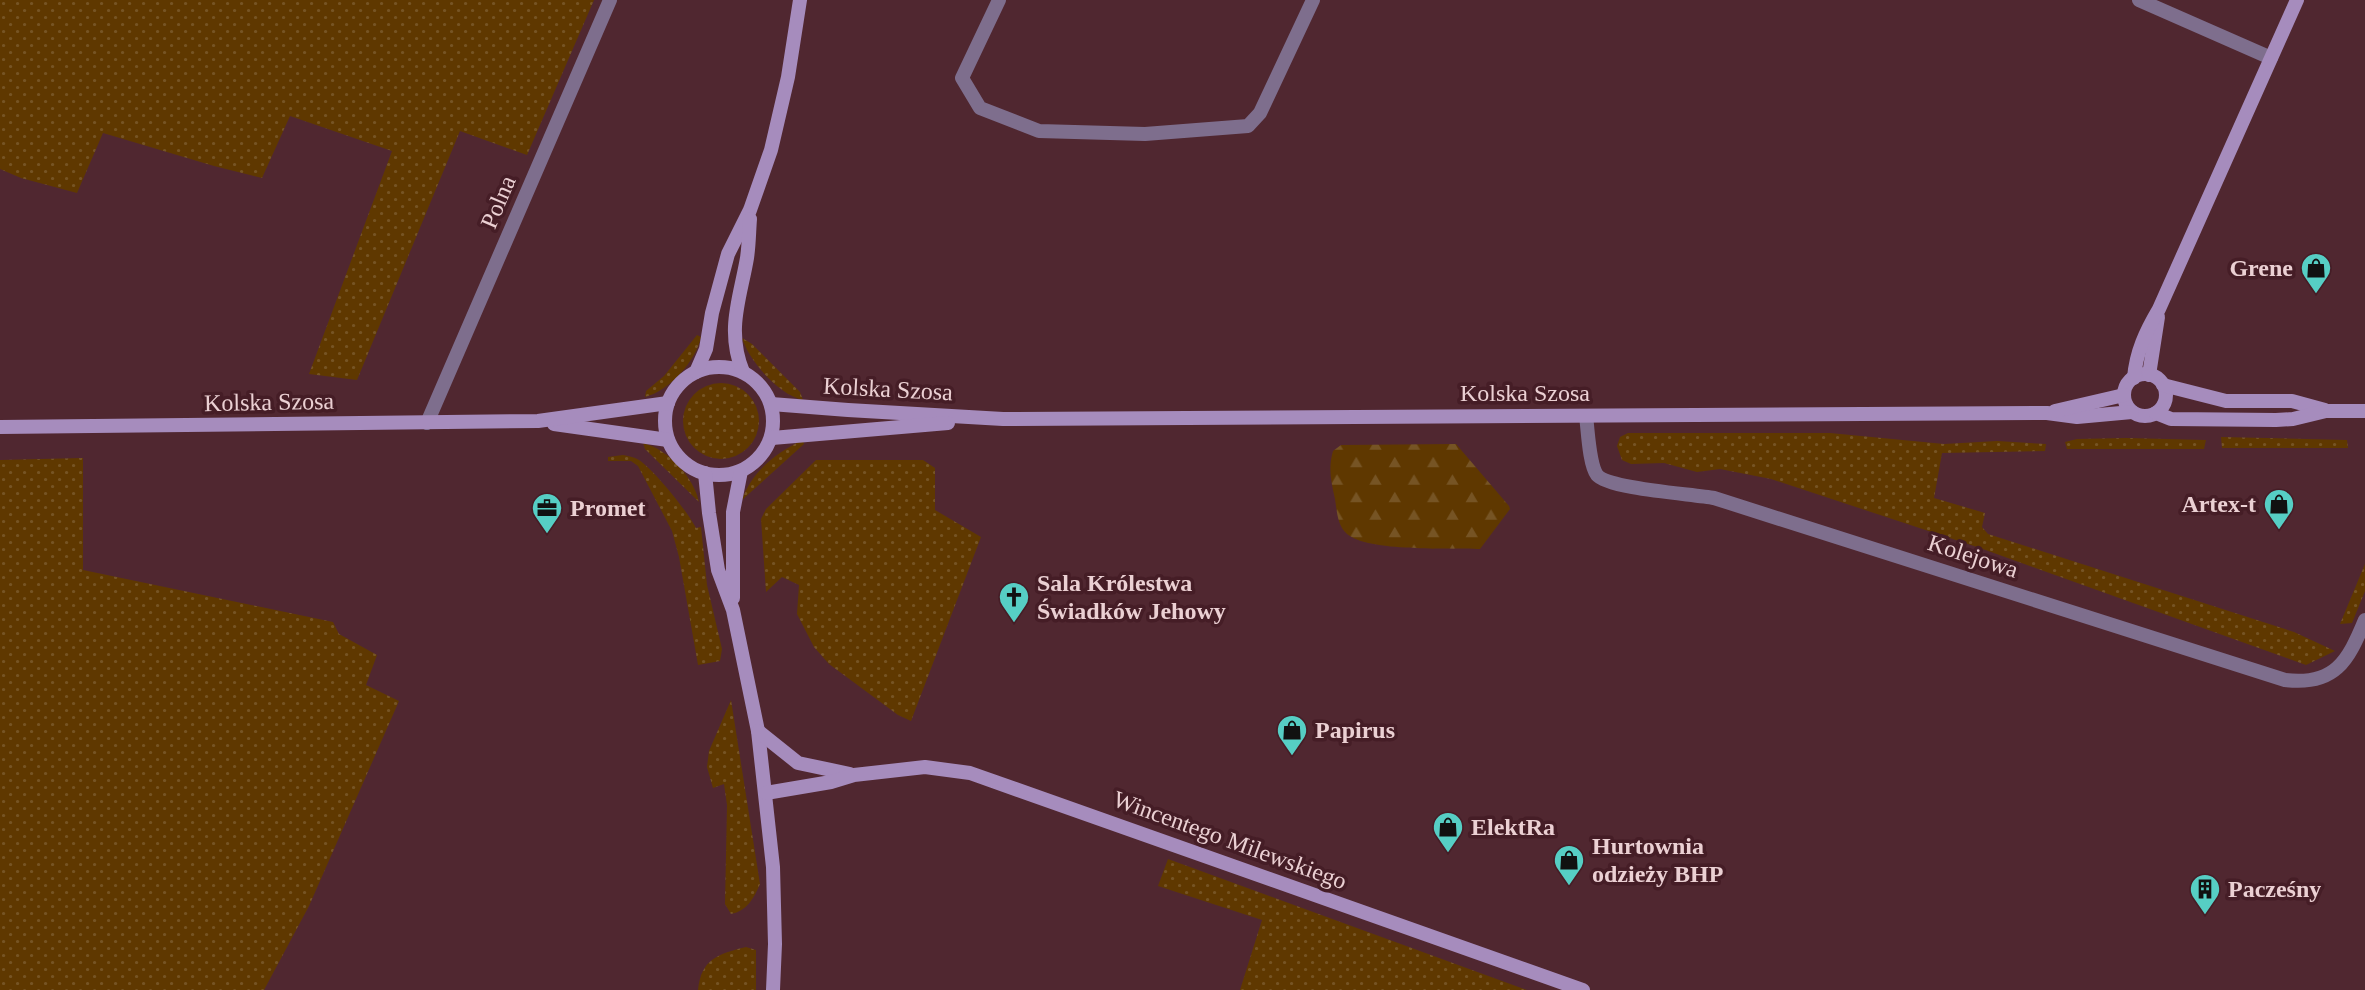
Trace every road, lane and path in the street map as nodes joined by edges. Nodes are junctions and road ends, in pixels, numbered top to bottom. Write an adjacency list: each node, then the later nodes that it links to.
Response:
1 (610, 0): 26 (street, Polna)
2 (800, 0): 8 (street)
3 (999, 0): 4 (street)
4 (1313, 0)
5 (2139, 0): 7 (street)
6 (2297, 0): 7 (street)
7 (2272, 58): 9 (street)
8 (750, 210): 10 (street); 11 (street)
9 (2159, 309): 12 (street); 13 (street)
10 (696, 372): 11 (street); 16 (street)
11 (743, 372): 17 (street)
12 (2149, 375): 13 (street); 14 (street)
13 (2134, 378): 15 (street)
14 (2163, 384): 18 (street); 22 (street)
15 (2123, 395): 20 (street); 21 (street, Kolska Szosa)
16 (668, 403): 25 (street, Kolska Szosa); 29 (street)
17 (771, 404): 24 (street, Kolska Szosa); 28 (street)
18 (2326, 411): 19 (street); 22 (street)
19 (2365, 411)
20 (2132, 412): 21 (street, Kolska Szosa); 22 (street)
21 (2046, 413): 23 (street, Kolska Szosa)
22 (2156, 413)
23 (1586, 416): 24 (street, Kolska Szosa); 33 (street, Kolejowa)
24 (1003, 419): 28 (street, Kolska Szosa)
25 (538, 421): 26 (street, Kolska Szosa); 29 (street, Kolska Szosa)
26 (427, 423): 27 (street, Kolska Szosa)
27 (0, 428)
28 (772, 438): 30 (street)
29 (668, 440): 31 (street)
30 (741, 471): 31 (street); 32 (street)
31 (705, 474): 32 (street)
32 (733, 610): 34 (street)
33 (2365, 620)
34 (758, 731): 35 (street, Wincentego Milewskiego); 36 (street)
35 (854, 775): 36 (street, Wincentego Milewskiego); 38 (street, Wincentego Milewskiego)
36 (766, 793): 37 (street)
37 (773, 990)
38 (1583, 990)

